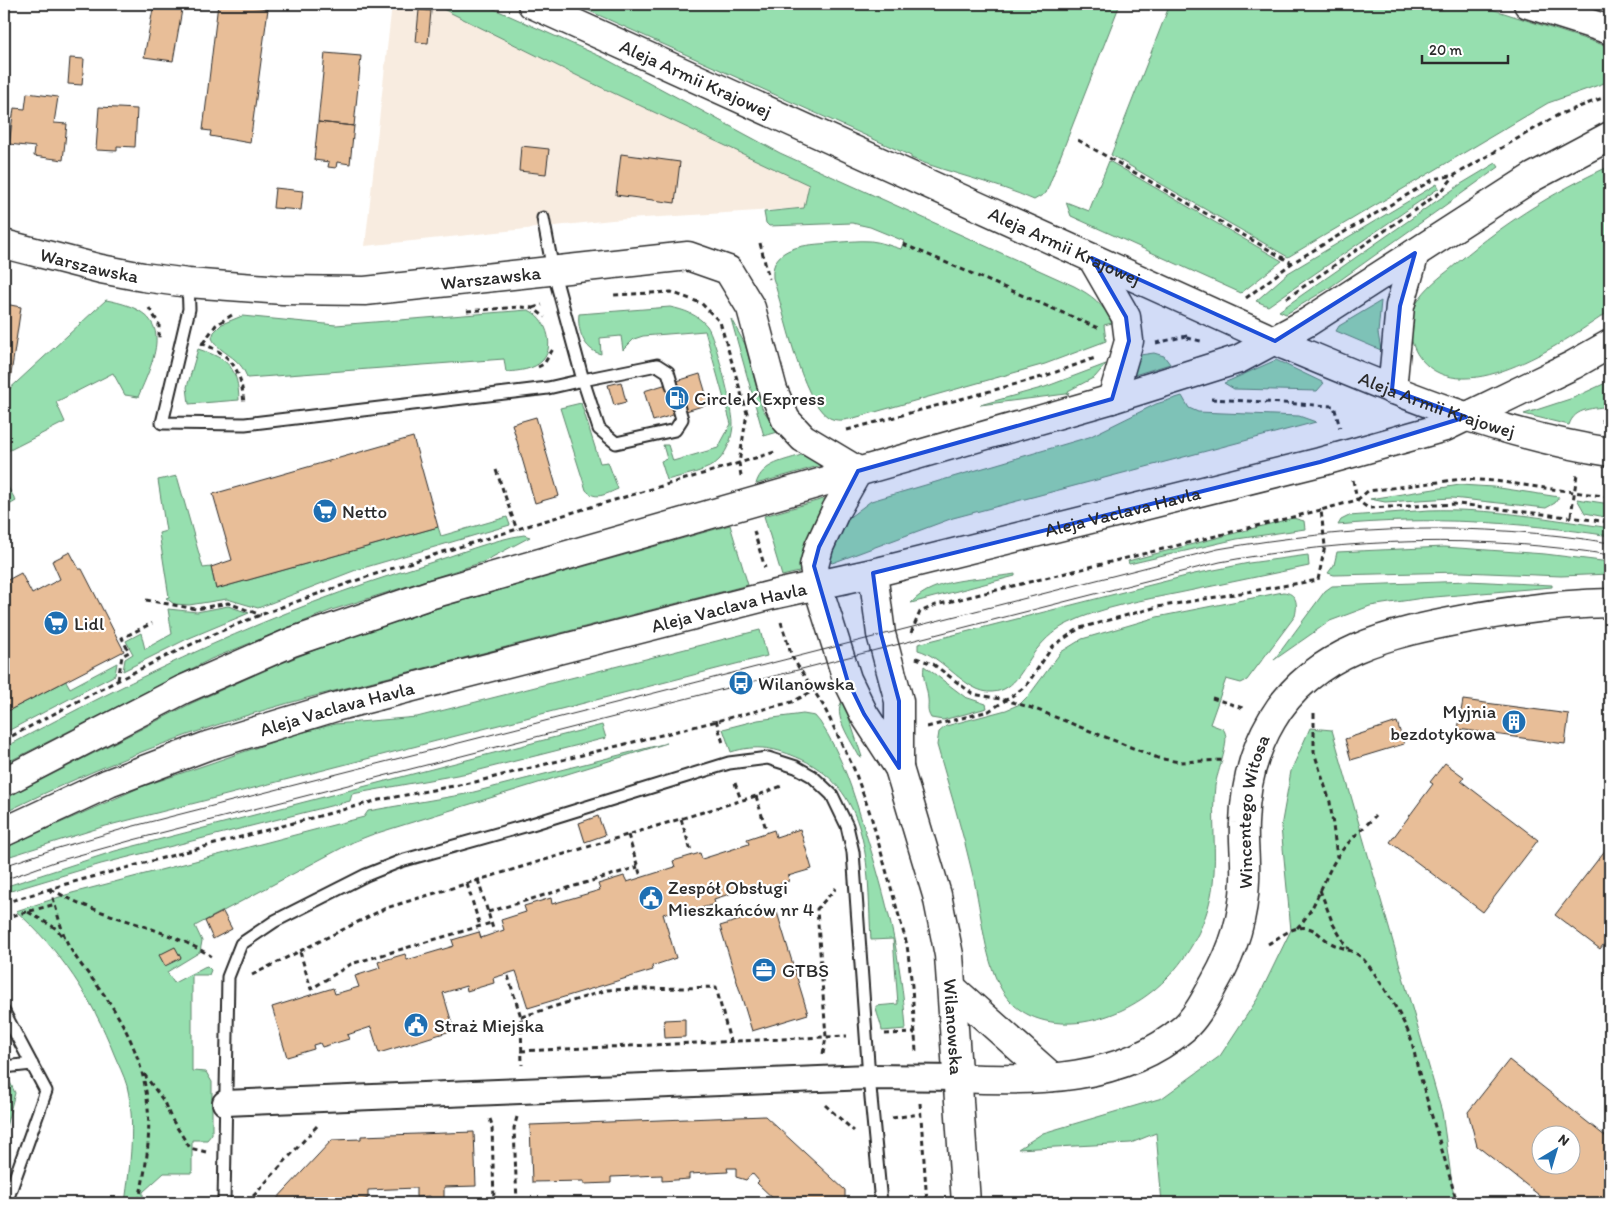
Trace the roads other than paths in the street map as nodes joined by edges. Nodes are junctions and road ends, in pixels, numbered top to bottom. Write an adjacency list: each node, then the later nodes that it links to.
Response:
1 (532, 4): 8 (main road, Aleja Armii Krajowej)
2 (1528, 4): 3 (main road)
3 (1610, 30)
4 (1610, 136): 7 (main road)
5 (543, 218): 9 (lane)
6 (4, 244): 10 (main road, Warszawska)
7 (1415, 253): 11 (main road); 14 (main road)
8 (1092, 258): 11 (main road, Aleja Armii Krajowej); 15 (main road)
9 (553, 270): 10 (main road, Warszawska); 13 (lane); 18 (main road, Warszawska)
10 (188, 283): 13 (lane)
11 (1275, 341): 14 (main road, Aleja Armii Krajowej); 15 (main road)
12 (1610, 344): 16 (main road, Aleja Vaclava Havla)
13 (583, 380): 13 (lane)
14 (1392, 390): 16 (main road, Aleja Armii Krajowej)
15 (1112, 399): 18 (main road)
16 (1466, 417): 17 (main road, Aleja Armii Krajowej); 19 (main road, Aleja Vaclava Havla)
17 (1610, 452)
18 (858, 471): 20 (main road, Wilanowska); 23 (main road)
19 (873, 573): 20 (main road, Aleja Vaclava Havla); 22 (main road, Wilanowska)
20 (817, 584): 22 (main road, Wilanowska); 24 (main road, Aleja Vaclava Havla)
21 (1610, 603): 31 (main road, Wincentego Witosa)
22 (899, 768): 25 (main road, Wilanowska)
23 (4, 782)
24 (4, 832)
25 (952, 988): 31 (main road); 32 (main road, Wilanowska)
26 (4, 1012): 28 (lane)
27 (4, 1063): 29 (lane)
28 (32, 1064): 29 (lane); 34 (lane)
29 (4, 1067)
30 (869, 1077): 32 (street); 33 (street); 33 (lane); 36 (lane)
31 (1052, 1077): 32 (main road, Wincentego Witosa)
32 (959, 1078): 37 (main road, Wilanowska)
33 (225, 1103): 35 (lane)
34 (6, 1203)
35 (224, 1203)
36 (881, 1203)
37 (966, 1203)

